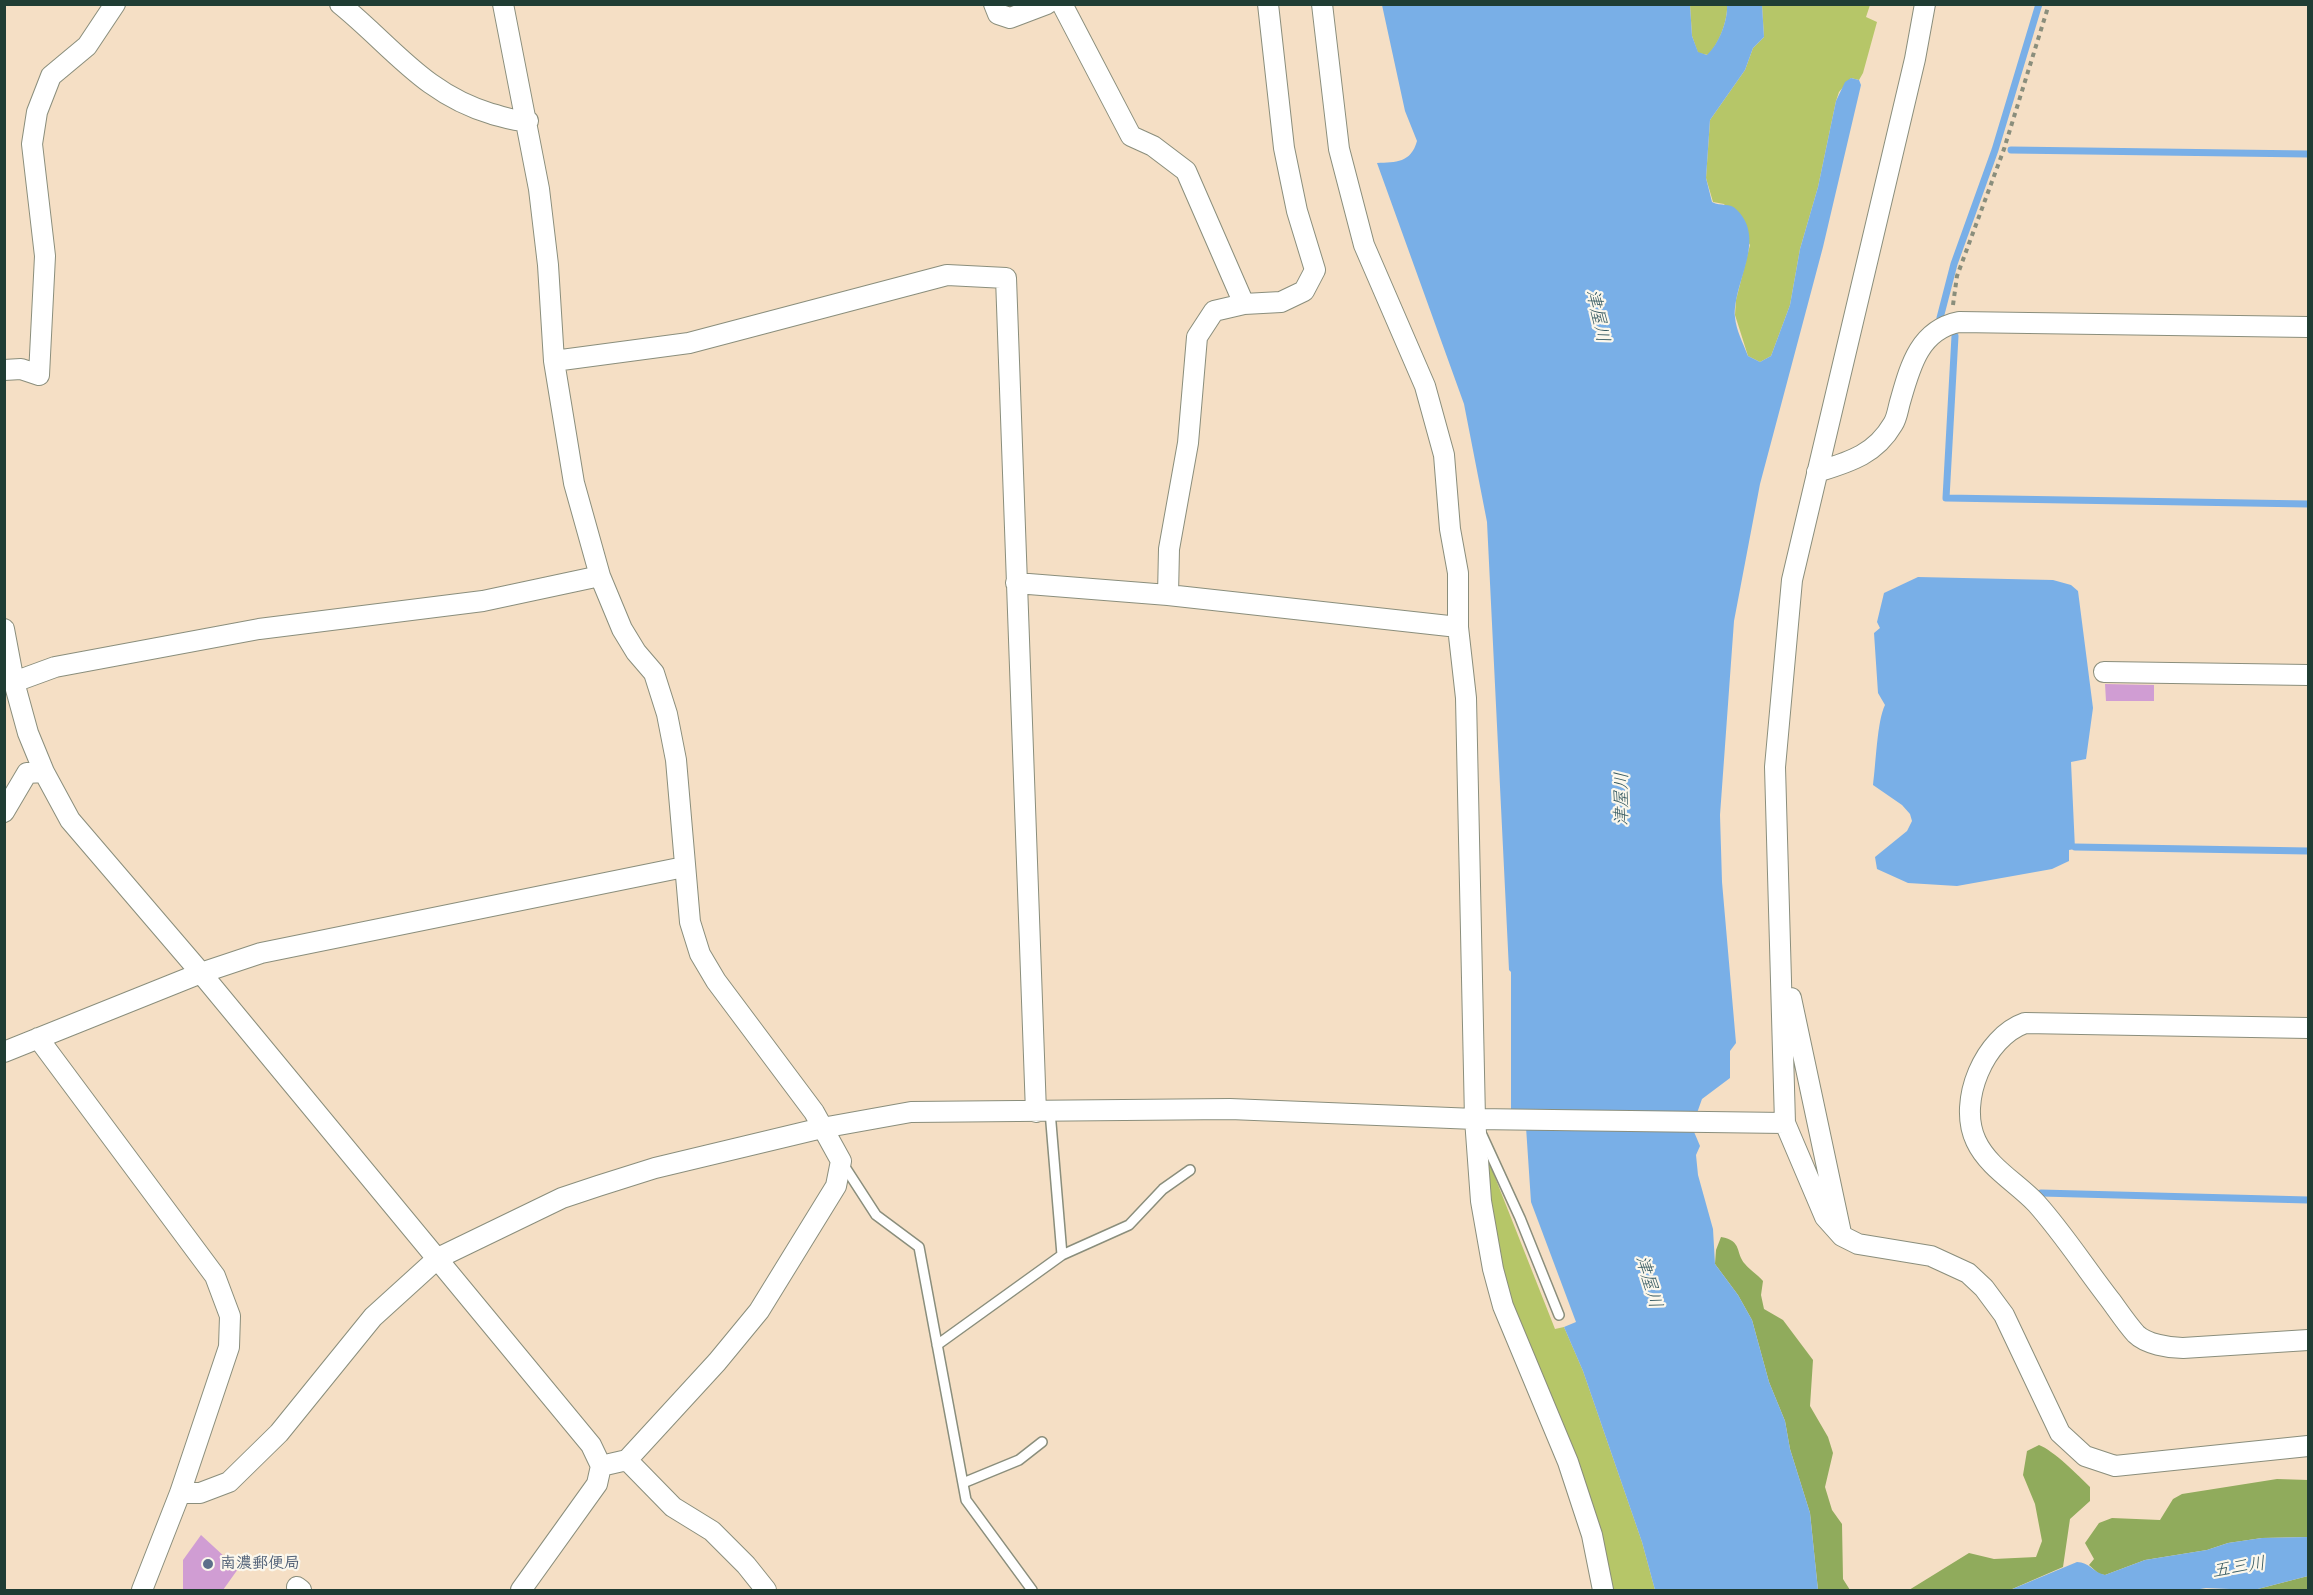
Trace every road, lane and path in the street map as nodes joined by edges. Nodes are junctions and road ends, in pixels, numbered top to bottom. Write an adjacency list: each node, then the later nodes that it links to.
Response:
1 (115, 4): 16 (street)
2 (340, 4): 11 (street)
3 (503, 4): 11 (street)
4 (994, 4): 5 (street)
5 (1047, 4)
6 (1062, 4): 12 (street)
7 (1269, 4): 12 (street)
8 (1322, 4): 21 (street)
9 (1925, 4): 17 (street)
10 (2049, 4): 13 (path)
11 (528, 121): 15 (street)
12 (1244, 304): 20 (street)
13 (1950, 323): 14 (street); 17 (street)
14 (2308, 327)
15 (554, 361): 18 (street); 19 (street)
16 (4, 370)
17 (1817, 472): 29 (street)
18 (600, 576): 25 (street); 28 (street)
19 (1016, 583): 20 (street); 34 (street)
20 (1168, 596): 21 (street)
21 (1458, 627): 35 (street)
22 (4, 629): 25 (street)
23 (2103, 672): 24 (street)
24 (2308, 675)
25 (14, 682): 26 (street)
26 (44, 772): 27 (street); 30 (street)
27 (4, 812)
28 (684, 867): 30 (street); 37 (street)
29 (1778, 872): 36 (street); 40 (street)
30 (201, 972): 32 (street); 42 (street)
31 (2308, 1028): 44 (street)
32 (38, 1038): 33 (street); 51 (street)
33 (4, 1052)
34 (1043, 1111): 35 (street); 37 (street); 41 (lane)
35 (1474, 1119): 36 (street); 43 (lane); 56 (street)
36 (1785, 1123): 40 (street)
37 (822, 1128): 38 (street); 42 (street)
38 (841, 1161): 45 (lane); 48 (street)
39 (1190, 1170): 41 (lane)
40 (1842, 1236): 47 (street)
41 (1062, 1255): 45 (lane)
42 (438, 1258): 49 (street); 51 (street)
43 (1559, 1315)
44 (2308, 1340)
45 (937, 1345): 50 (lane)
46 (1042, 1442): 50 (lane)
47 (2308, 1446)
48 (627, 1460): 49 (street); 54 (street)
49 (602, 1466): 53 (street)
50 (963, 1484): 55 (lane)
51 (180, 1493): 52 (street)
52 (142, 1590)
53 (521, 1590)
54 (766, 1590)
55 (1032, 1590)
56 (1603, 1590)

